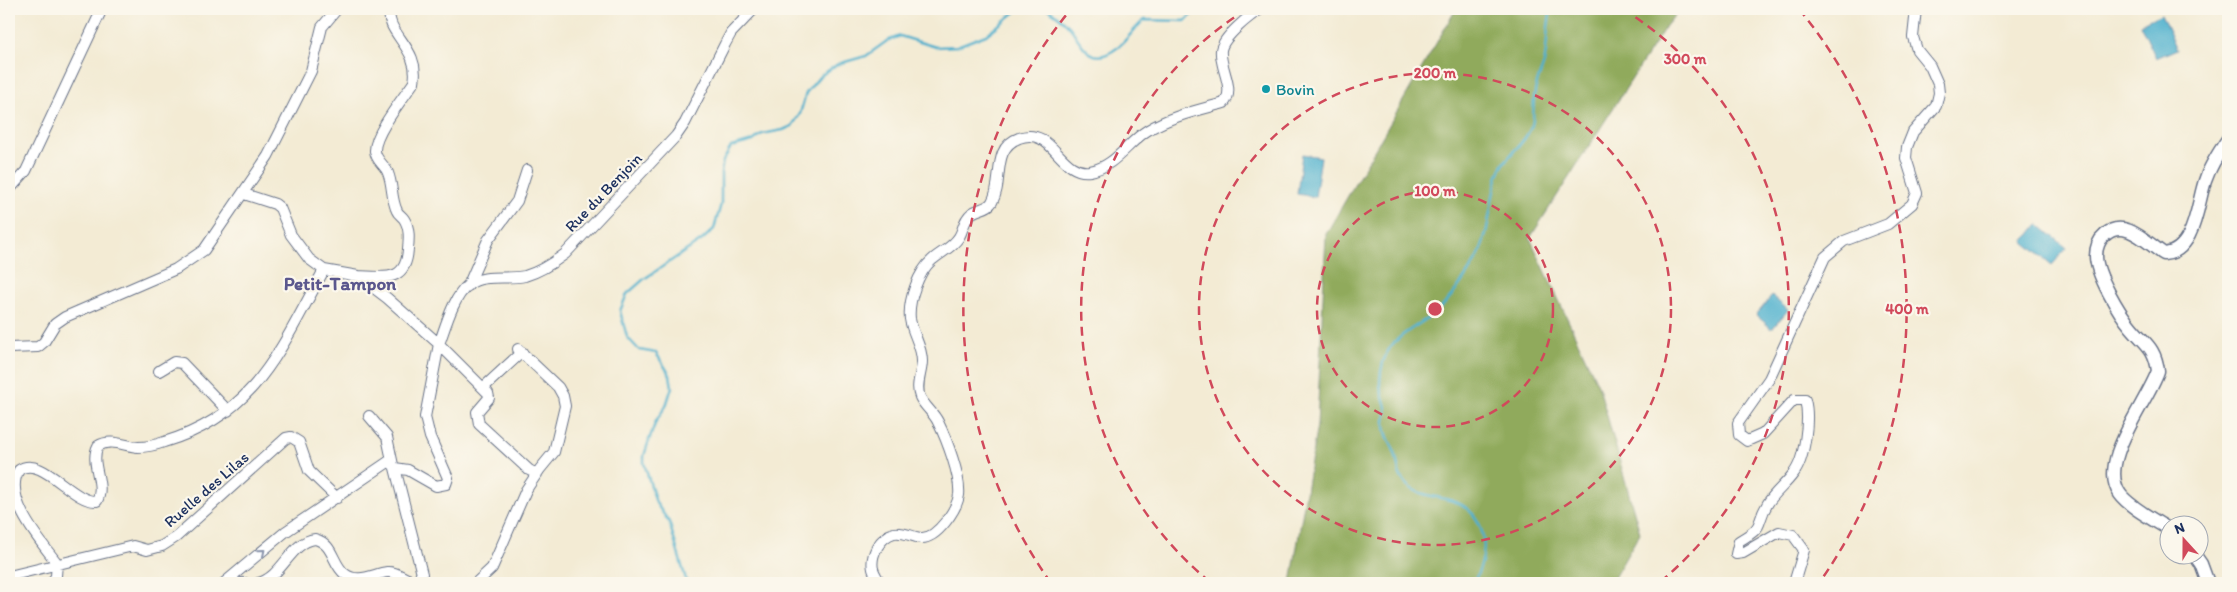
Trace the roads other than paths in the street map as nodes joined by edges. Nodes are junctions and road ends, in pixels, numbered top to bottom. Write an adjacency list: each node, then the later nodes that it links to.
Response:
1 (102, 9): 9 (street)
2 (337, 9): 10 (street)
3 (390, 9): 12 (street)
4 (754, 9): 13 (street, Rue du Benjoin)
5 (1261, 9): 33 (street)
6 (1916, 9): 34 (street)
7 (2228, 139): 23 (main road)
8 (528, 170): 13 (street)
9 (9, 190)
10 (244, 194): 11 (street); 15 (street)
11 (324, 270): 12 (street); 18 (street)
12 (358, 276): 14 (street)
13 (468, 286): 14 (street)
14 (439, 344): 17 (street); 20 (street)
15 (9, 348)
16 (159, 372): 18 (street)
17 (484, 387): 21 (street); 21 (street)
18 (228, 411): 24 (street)
19 (369, 416): 20 (street)
20 (393, 464): 22 (street); 31 (street)
21 (536, 474): 32 (street)
22 (337, 498): 24 (street, Ruelle des Lilas); 28 (street, one-way to 22)
23 (2160, 523)
24 (57, 563): 26 (street); 27 (street)
25 (2201, 564): 35 (main road)
26 (9, 576)
27 (52, 583)
28 (224, 583)
29 (239, 583): 30 (street)
30 (245, 583)
31 (258, 583)
32 (476, 583)
33 (880, 583)
34 (1794, 583)
35 (2208, 583)

